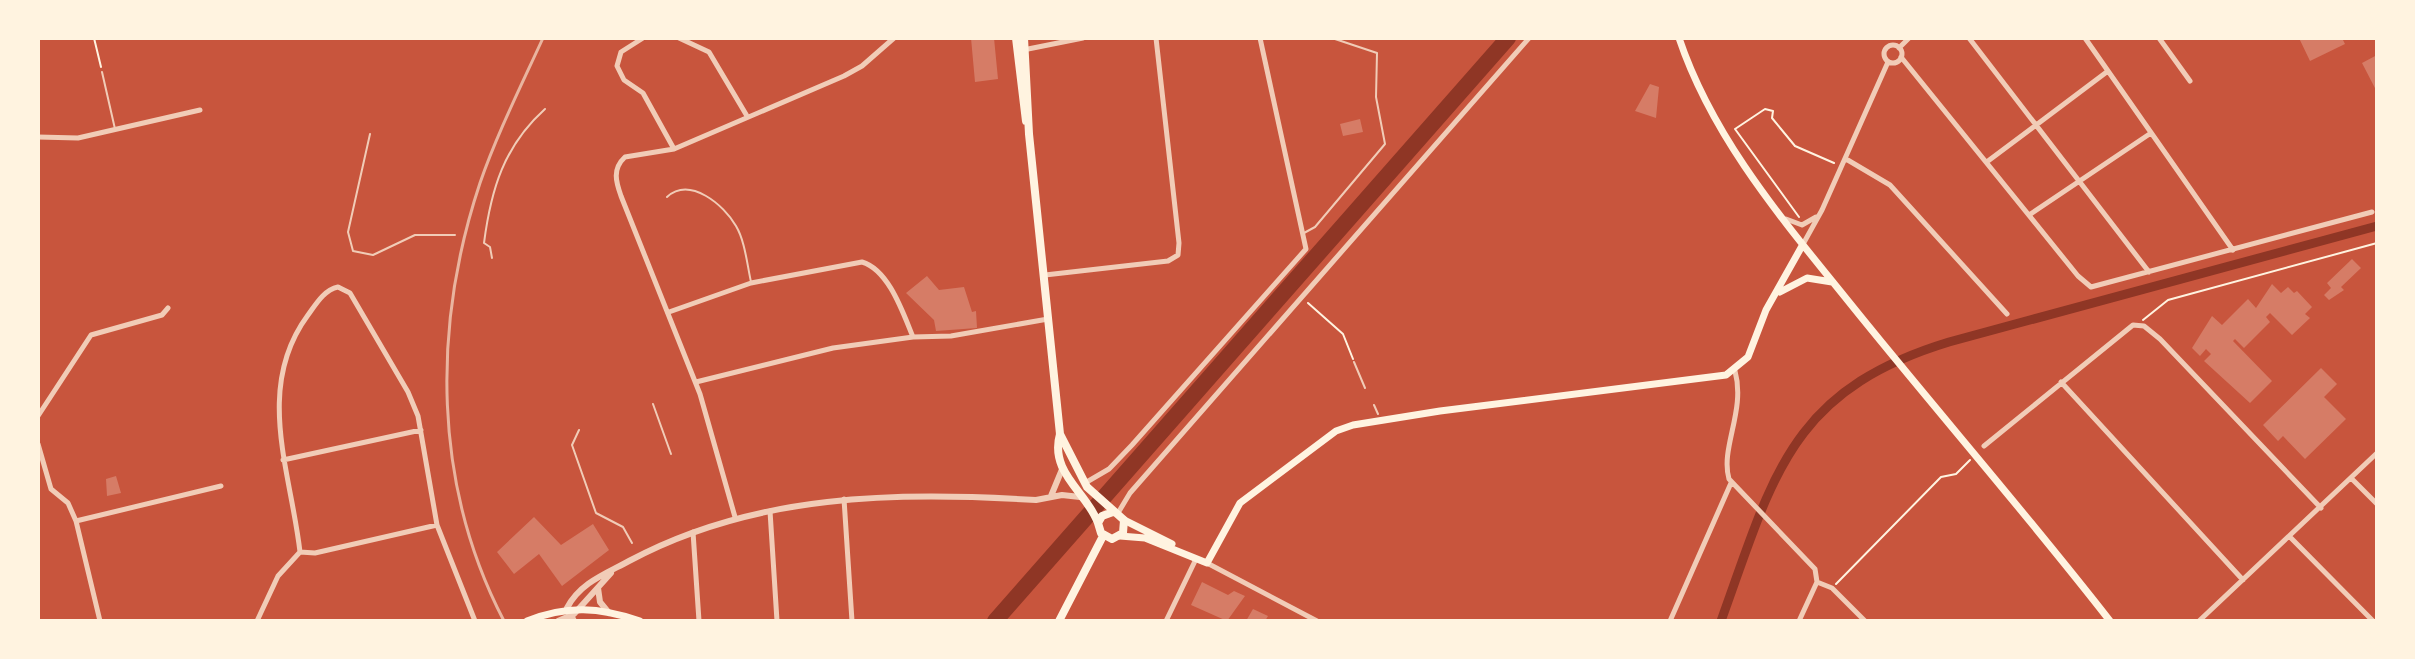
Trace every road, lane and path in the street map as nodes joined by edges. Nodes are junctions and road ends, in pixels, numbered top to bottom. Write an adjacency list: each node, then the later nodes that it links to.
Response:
1 (94, 38): 23 (path)
2 (643, 38): 34 (street)
3 (679, 38): 27 (street)
4 (894, 38): 27 (street)
5 (1020, 38): 19 (main road); 32 (main road)
6 (1083, 38): 19 (street)
7 (1156, 38): 52 (street)
8 (1260, 38): 45 (street)
9 (1332, 38): 45 (lane)
10 (1529, 38): 55 (street)
11 (1679, 38): 42 (main road)
12 (1883, 38): 17 (street)
13 (1909, 38): 18 (street)
14 (1969, 38): 28 (street)
15 (2085, 38): 22 (street)
16 (2159, 38): 24 (street)
17 (1888, 47): 18 (street); 21 (street)
18 (1899, 48): 20 (street)
19 (1025, 51): 32 (main road)
20 (1901, 57): 21 (street); 36 (street)
21 (1888, 62): 35 (street)
22 (2108, 71): 28 (street); 30 (street)
23 (102, 72): 29 (lane)
24 (2190, 81)
25 (545, 109): 50 (lane)
26 (200, 110): 29 (street)
27 (747, 116): 34 (street)
28 (2036, 125): 36 (street); 38 (street)
29 (116, 130): 33 (street)
30 (2151, 133): 38 (street); 49 (street)
31 (370, 134): 46 (lane)
32 (1029, 134): 52 (main road)
33 (38, 137)
34 (674, 149): 58 (street)
35 (1846, 159): 40 (street); 59 (street)
36 (1988, 161): 43 (street)
37 (1835, 164): 44 (path)
38 (2079, 182): 43 (street); 51 (street)
39 (667, 197): 54 (lane)
40 (1822, 210): 42 (street); 48 (street)
41 (2372, 212): 49 (street)
42 (1779, 213): 48 (main road)
43 (2029, 215): 51 (street)
44 (1802, 221)
45 (1303, 233): 84 (street)
46 (455, 235)
47 (2377, 243): 61 (path)
48 (1802, 246): 53 (main road); 56 (main road)
49 (2233, 250): 51 (street)
50 (492, 258)
51 (2149, 272)
52 (1044, 275): 60 (main road)
53 (1832, 282): 56 (main road); 129 (main road)
54 (751, 283): 58 (street); 62 (street)
55 (1301, 297): 63 (path); 92 (street)
56 (1769, 306): 64 (main road)
57 (168, 308): 71 (street)
58 (669, 312): 66 (street)
59 (2007, 314)
60 (1048, 319): 62 (street); 74 (main road)
61 (2140, 325): 65 (street); 90 (street)
62 (913, 337): 66 (street)
63 (1354, 362): 67 (lane)
64 (1735, 371): 83 (street); 105 (main road)
65 (2061, 382): 76 (street); 107 (street)
66 (695, 386): 93 (street)
67 (1365, 388)
68 (653, 404): 78 (lane)
69 (1374, 405): 70 (lane)
70 (1378, 414)
71 (38, 416)
72 (421, 430): 80 (street); 80 (street); 96 (street)
73 (579, 430): 101 (lane)
74 (1060, 434): 81 (main road); 84 (main road)
75 (38, 444): 95 (street)
76 (1984, 446)
77 (2377, 453): 82 (street)
78 (671, 454)
79 (1970, 459): 109 (path)
80 (283, 460): 102 (street)
81 (1063, 467): 86 (street); 88 (main road)
82 (2351, 478): 89 (street); 90 (street)
83 (1731, 483): 108 (street); 126 (street)
84 (1084, 484): 92 (main road)
85 (221, 486): 95 (street)
86 (1051, 496): 87 (street); 88 (street)
87 (844, 498): 91 (street); 122 (street)
88 (1082, 498): 94 (main road)
89 (2377, 504)
90 (2321, 508): 100 (street)
91 (770, 510): 93 (street); 121 (street)
92 (1116, 513): 94 (main road); 99 (main road); 103 (main road)
93 (735, 517): 97 (street)
94 (1097, 520): 98 (main road)
95 (76, 521): 114 (street)
96 (437, 525): 102 (street); 116 (street)
97 (693, 531): 106 (street); 120 (street)
98 (1103, 536): 99 (main road); 123 (main road)
99 (1120, 536): 103 (main road)
100 (2290, 537): 107 (street); 131 (street)
101 (632, 543)
102 (300, 552): 115 (street)
103 (1183, 552): 104 (main road)
104 (1197, 558): 105 (main road); 124 (street)
105 (1207, 563): 125 (street)
106 (620, 566): 110 (street); 113 (street)
107 (2243, 580): 130 (street)
108 (1817, 582): 127 (street); 128 (street)
109 (1835, 583)
110 (598, 588): 111 (street); 112 (street)
111 (581, 608): 112 (main road); 113 (main road)
112 (609, 613): 119 (main road)
113 (570, 615): 117 (main road); 118 (street)
114 (100, 621)
115 (257, 621)
116 (475, 621)
117 (527, 621)
118 (558, 621)
119 (640, 621)
120 (699, 621)
121 (777, 621)
122 (852, 621)
123 (1059, 621)
124 (1166, 621)
125 (1317, 621)
126 (1670, 621)
127 (1799, 621)
128 (1865, 621)
129 (2110, 621)
130 (2199, 621)
131 (2373, 621)

